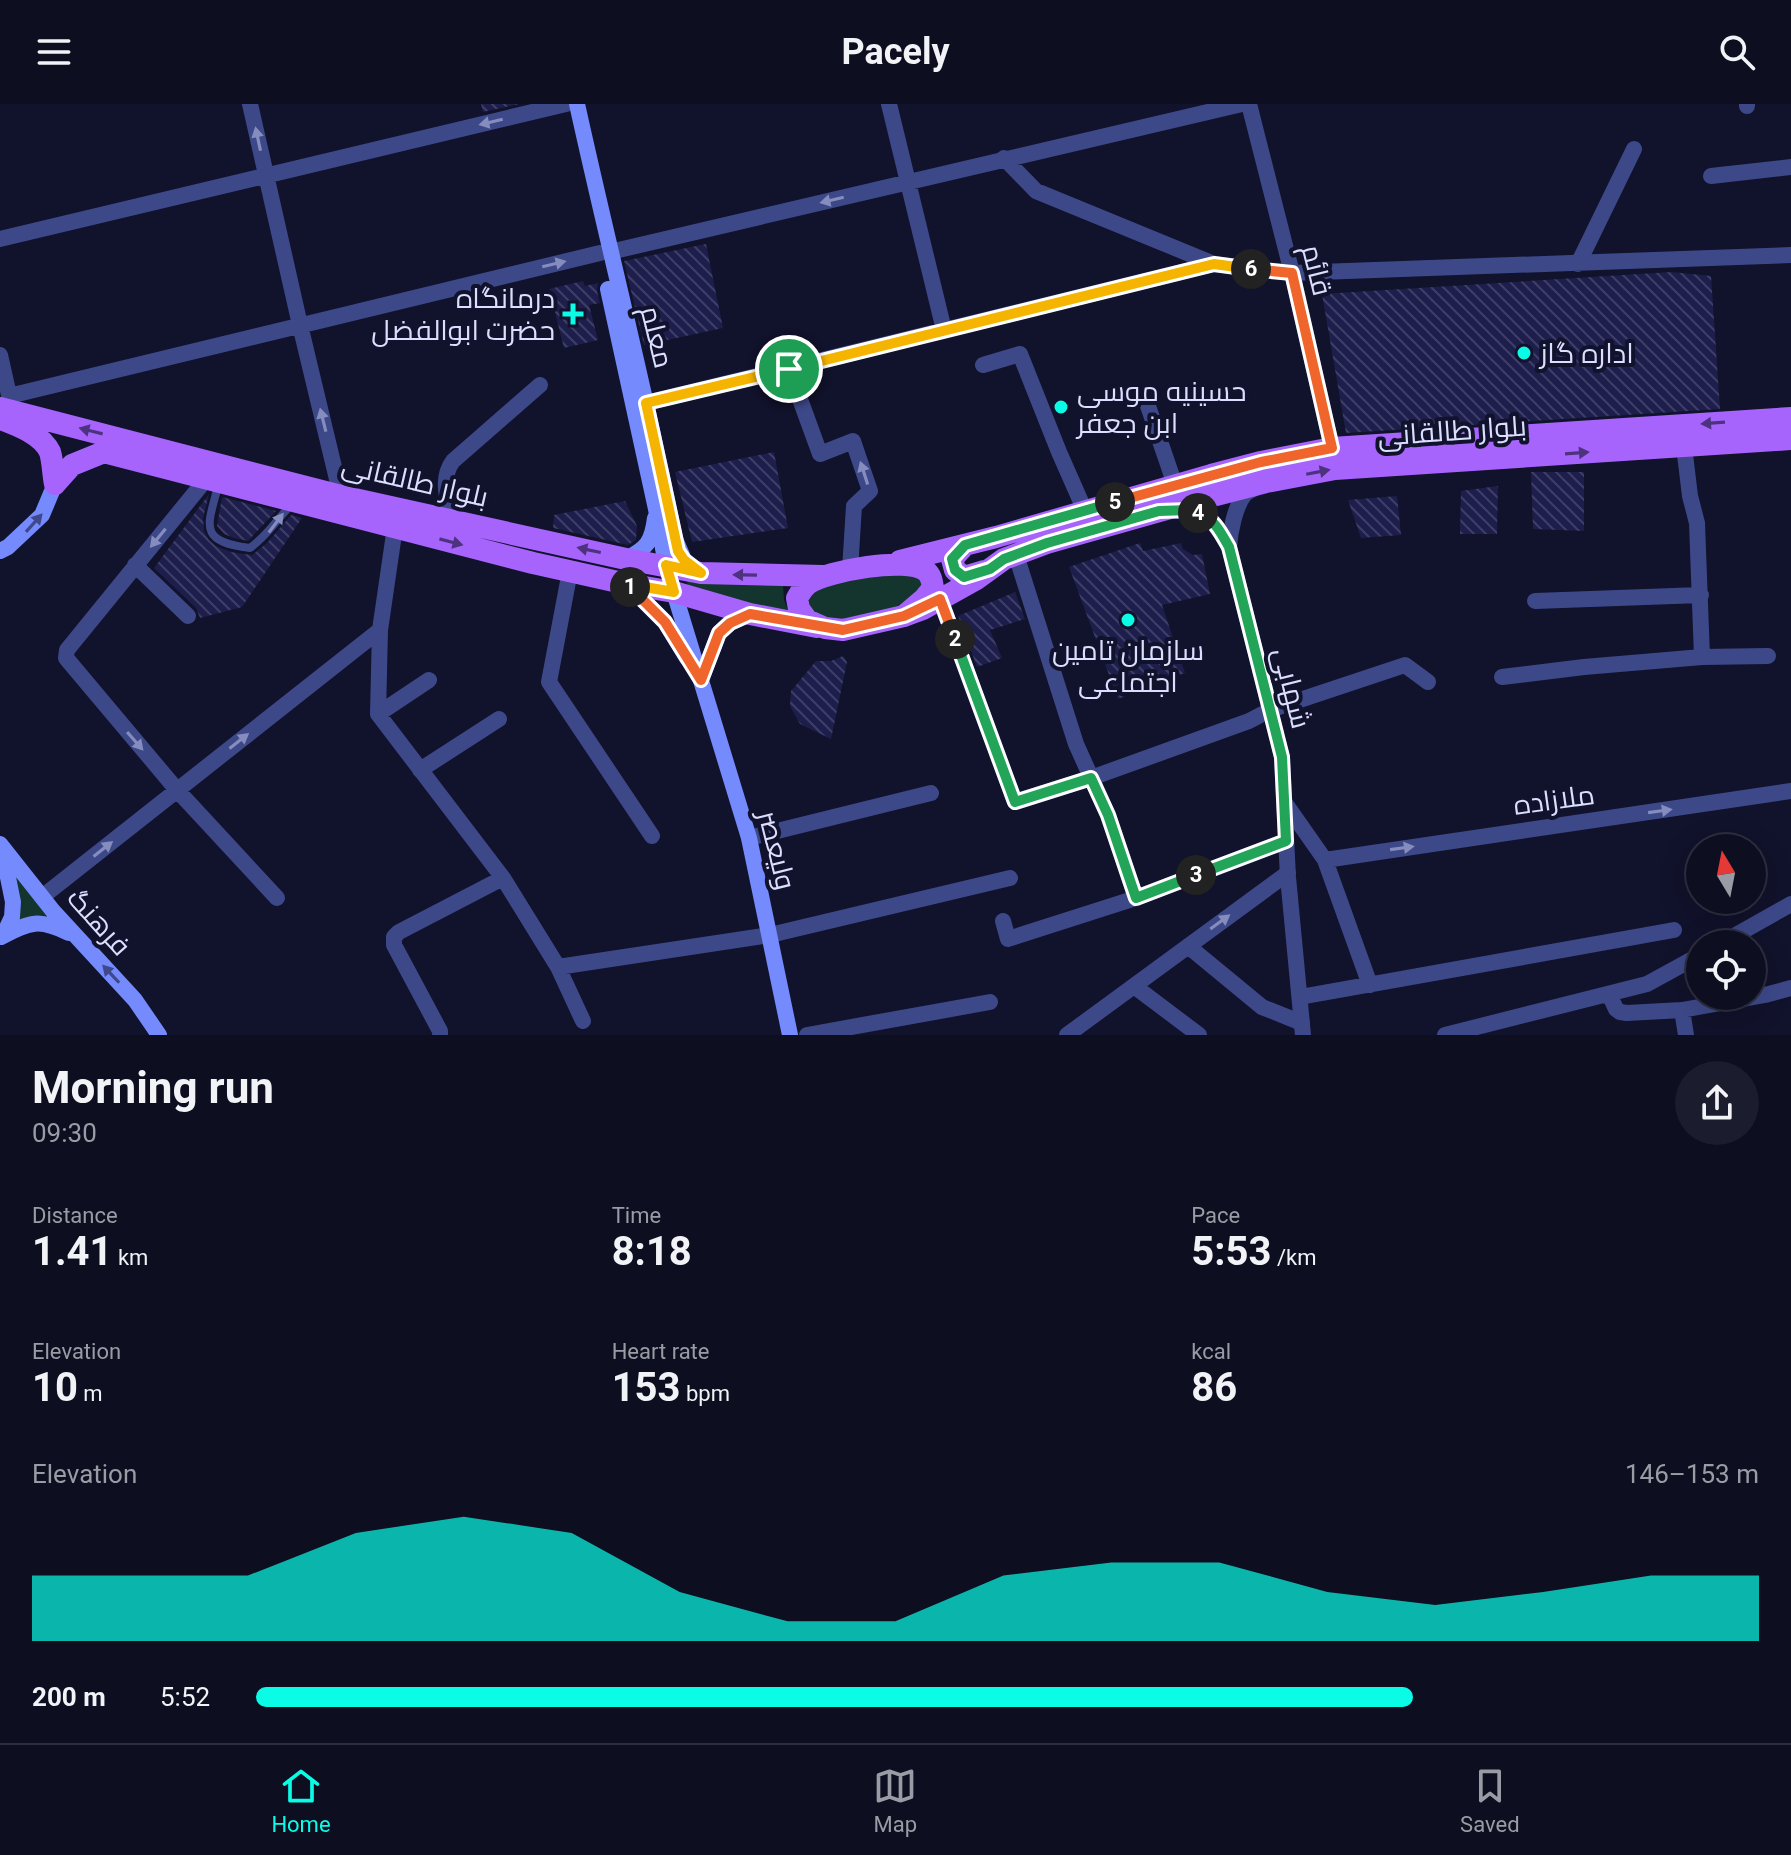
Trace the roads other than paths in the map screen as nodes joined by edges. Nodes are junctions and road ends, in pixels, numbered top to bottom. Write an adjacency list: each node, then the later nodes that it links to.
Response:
1 (250, 104): 10 (street, one-way to 1)
2 (566, 104): 10 (street, one-way to 10); 14 (main road, معلم)
3 (577, 104): 14 (main road, معلم)
4 (889, 104): 12 (street)
5 (1242, 104): 8 (street)
6 (1249, 104): 18 (street, قائم)
7 (1634, 149): 17 (street)
8 (1004, 158): 12 (street); 16 (street)
9 (1791, 167): 11 (street)
10 (266, 176): 13 (street); 19 (street)
11 (1711, 176)
12 (908, 183): 14 (street, one-way to 14); 20 (street)
13 (0, 239)
14 (605, 252): 19 (street, one-way to 14); 25 (main road, معلم); 38 (main road, معلم)
15 (1791, 255): 17 (street)
16 (1214, 264): 18 (street); 20 (street)
17 (1578, 264): 18 (street)
18 (1292, 273): 31 (street, قائم)
19 (300, 325): 27 (street); 36 (street, one-way to 19)
20 (944, 330): 23 (street)
21 (0, 355): 27 (street)
22 (983, 365): 39 (street)
23 (789, 369): 25 (street); 52 (street, one-way to 23)
24 (540, 385): 41 (street)
25 (646, 403): 54 (main road, معلم)
26 (1147, 403): 35 (street)
27 (6, 409): 34 (main road); 36 (main road, بلوار طالقانی, one-way to 27)
28 (1791, 418): 31 (main road, بلوار طالقانی, one-way to 31)
29 (1791, 439): 30 (main road, بلوار طالقانی)
30 (1684, 446): 33 (main road, بلوار طالقانی, one-way to 30); 58 (street)
31 (1332, 448): 35 (main road, بلوار طالقانی)
32 (213, 480): 34 (main road, بلوار طالقانی); 37 (main road, بلوار طالقانی); 37 (lane, one-way to 37); 49 (street, one-way to 49)
33 (1266, 482): 40 (main road, بلوار طالقانی); 44 (street)
34 (55, 484): 45 (main road, one-way to 34)
35 (1175, 485): 39 (main road, بلوار طالقانی)
36 (341, 496): 41 (main road, بلوار طالقانی)
37 (294, 501): 42 (main road, بلوار طالقانی)
38 (656, 509): 47 (main road); 50 (main road, معلم)
39 (1085, 511): 43 (main road, بلوار طالقانی)
40 (1159, 511): 44 (street); 46 (main road, بلوار طالقانی)
41 (451, 521): 47 (main road, بلوار طالقانی, one-way to 41)
42 (395, 527): 53 (main road, بلوار طالقانی, one-way to 53); 65 (street)
43 (965, 545): 48 (main road, بلوار طالقانی); 51 (main road)
44 (1229, 547): 72 (street, شهابی)
45 (0, 551)
46 (1016, 555): 51 (main road, بلوار طالقانی); 76 (street)
47 (626, 559): 50 (main road, بلوار طالقانی)
48 (892, 563): 52 (main road, بلوار طالقانی); 63 (main road)
49 (135, 565): 62 (street); 77 (street, one-way to 77)
50 (666, 565): 54 (main road, بلوار طالقانی); 57 (main road)
51 (990, 569): 59 (main road, بلوار طالقانی)
52 (850, 570): 55 (main road, بلوار طالقانی)
53 (570, 571): 56 (main road, بلوار طالقانی); 81 (street)
54 (701, 573): 55 (main road, بلوار طالقانی, one-way to 54)
55 (823, 576): 64 (main road)
56 (627, 584): 57 (main road, بلوار طالقانی); 70 (main road)
57 (674, 592): 61 (main road, بلوار طالقانی); 70 (main road, ولیعصر)
58 (1701, 595): 60 (street); 67 (street)
59 (940, 599): 63 (main road, بلوار طالقانی); 76 (street)
60 (1535, 601)
61 (750, 614): 64 (main road, بلوار طالقانی); 70 (main road)
62 (188, 616)
63 (904, 616): 64 (main road, بلوار طالقانی)
64 (825, 628)
65 (380, 630): 73 (street); 77 (street, one-way to 65)
66 (1768, 656): 67 (street)
67 (1702, 657): 68 (street)
68 (1502, 677)
69 (429, 680): 73 (street)
70 (701, 680): 82 (main road, ولیعصر)
71 (1428, 682): 72 (street)
72 (1270, 710): 76 (street); 80 (street, شهابی)
73 (378, 714): 75 (street)
74 (499, 719): 75 (street)
75 (420, 770): 87 (street)
76 (1091, 778): 91 (street)
77 (177, 790): 89 (street, one-way to 77); 90 (street)
78 (1791, 791): 85 (street, ملازاده, one-way to 78)
79 (931, 793): 82 (street)
80 (1285, 803): 83 (street, شهابی); 85 (street)
81 (652, 836)
82 (749, 838): 96 (main road, ولیعصر)
83 (1286, 841): 86 (street, شهابی); 91 (street)
84 (0, 844): 89 (main road, فرهنگ); 97 (main road)
85 (1325, 860): 102 (street)
86 (1288, 873): 99 (street, one-way to 86); 106 (street, شهابی)
87 (503, 878): 101 (street); 112 (street)
88 (1010, 878): 96 (street)
89 (42, 897): 98 (main road, فرهنگ)
90 (277, 898)
91 (1136, 898): 93 (street)
92 (1791, 904): 95 (street)
93 (1003, 921)
94 (1674, 930): 102 (street)
95 (1745, 930)
96 (770, 935): 101 (street); 113 (main road, ولیعصر)
97 (2, 937): 98 (main road)
98 (78, 938): 111 (main road, فرهنگ, one-way to 98)
99 (1188, 946): 103 (street); 110 (street)
100 (1686, 963): 105 (street)
101 (558, 967): 109 (street)
102 (1370, 985): 106 (street)
103 (1134, 986): 115 (street); 116 (street)
104 (1791, 988): 108 (street)
105 (1609, 994): 108 (street); 117 (street)
106 (1300, 997): 110 (street, شهابی)
107 (990, 1002): 114 (street)
108 (1682, 1010): 118 (street)
109 (583, 1021)
110 (1302, 1029)
111 (159, 1035)
112 (440, 1035)
113 (790, 1035)
114 (807, 1035)
115 (1067, 1035)
116 (1199, 1035)
117 (1445, 1035)
118 (1686, 1035)

